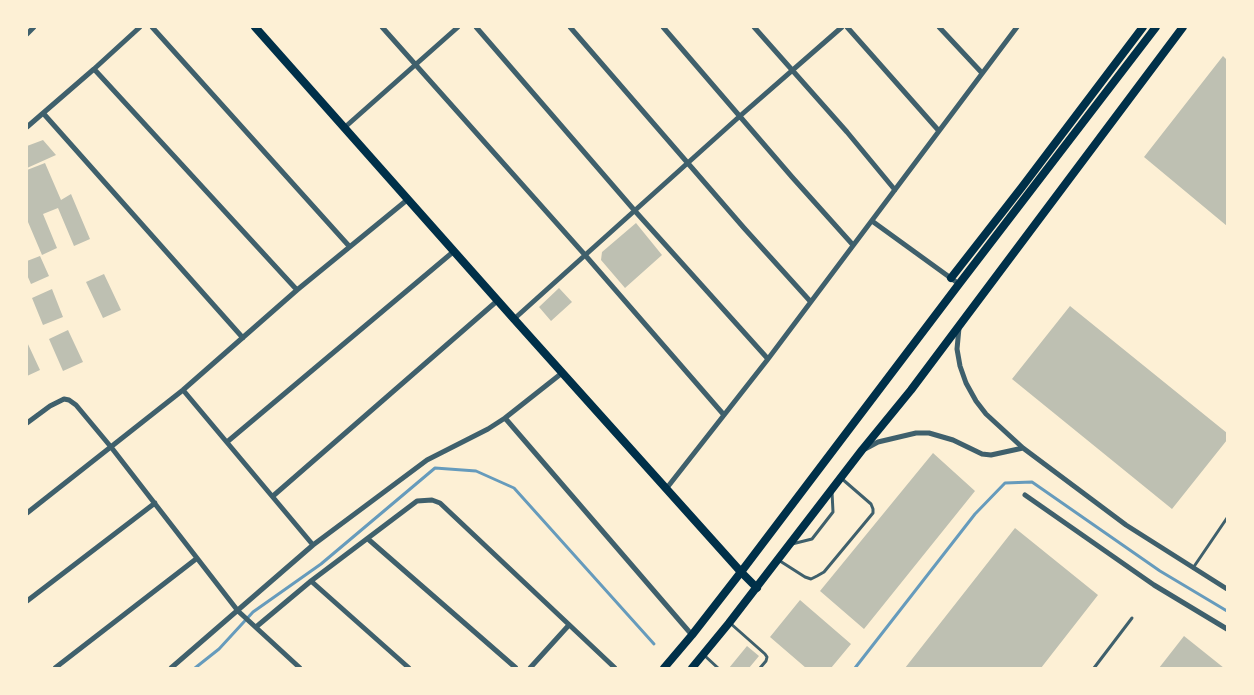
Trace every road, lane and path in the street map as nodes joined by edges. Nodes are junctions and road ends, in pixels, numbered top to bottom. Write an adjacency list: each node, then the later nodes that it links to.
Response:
1 (34, 27): 18 (street)
2 (140, 27): 20 (street)
3 (152, 27): 34 (street)
4 (255, 27): 26 (main road)
5 (382, 27): 19 (street)
6 (458, 27): 19 (street)
7 (476, 27): 31 (street)
8 (570, 27): 28 (street)
9 (663, 27): 24 (street)
10 (754, 27): 21 (street)
11 (842, 27): 21 (street)
12 (848, 27): 27 (street)
13 (939, 27): 22 (street)
14 (1017, 27): 22 (street)
15 (1143, 27): 37 (main road)
16 (1156, 27): 38 (main road)
17 (1183, 27): 43 (main road)
18 (27, 33)
19 (415, 64): 26 (street); 36 (street)
20 (94, 69): 23 (street); 39 (street)
21 (793, 71): 24 (street); 29 (street)
22 (982, 73): 27 (street)
23 (43, 113): 25 (street); 44 (street)
24 (740, 116): 28 (street); 33 (street)
25 (27, 127)
26 (344, 128): 30 (main road)
27 (939, 131): 29 (street)
28 (688, 163): 31 (street); 41 (street)
29 (895, 190): 32 (street)
30 (407, 200): 34 (street); 35 (main road)
31 (635, 211): 36 (street); 45 (street)
32 (872, 221): 33 (street); 37 (street)
33 (853, 245): 41 (street)
34 (350, 246): 39 (street)
35 (453, 252): 40 (main road); 51 (street)
36 (585, 255): 42 (street); 48 (street)
37 (951, 278): 38 (street)
38 (959, 284): 69 (main road)
39 (297, 290): 44 (street)
40 (497, 301): 42 (main road); 59 (street)
41 (810, 301): 45 (street)
42 (514, 320): 46 (main road)
43 (959, 326): 53 (street); 54 (main road)
44 (243, 338): 47 (street)
45 (768, 359): 48 (street)
46 (562, 373): 49 (street); 56 (main road)
47 (183, 390): 51 (street); 52 (street)
48 (724, 415): 56 (street)
49 (505, 418): 65 (street); 80 (street)
50 (28, 422): 52 (street)
51 (227, 442): 59 (street)
52 (111, 447): 60 (street); 61 (street)
53 (1023, 448): 54 (street); 68 (street)
54 (862, 450): 55 (main road)
55 (841, 478): 57 (main road); 67 (lane)
56 (666, 489): 69 (main road)
57 (832, 490): 64 (main road); 64 (lane)
58 (1025, 495): 79 (street)
59 (273, 496): 65 (street)
60 (154, 502): 66 (street); 73 (street)
61 (27, 513)
62 (1227, 518): 68 (lane)
63 (368, 539): 70 (street); 77 (street); 86 (street)
64 (790, 544): 67 (main road)
65 (313, 545): 74 (street)
66 (196, 559): 74 (street); 82 (street)
67 (778, 560): 71 (main road)
68 (1193, 568): 72 (street)
69 (741, 572): 71 (main road); 80 (main road)
70 (311, 581): 78 (street); 85 (street)
71 (757, 588): 76 (main road)
72 (1227, 589)
73 (27, 602)
74 (239, 612): 78 (street); 83 (street)
75 (1132, 618): 93 (lane)
76 (729, 623): 81 (main road); 92 (lane)
77 (569, 625): 87 (street); 88 (street)
78 (254, 626): 84 (street)
79 (1227, 629)
80 (692, 634): 89 (main road)
81 (704, 655): 90 (main road); 91 (lane)
82 (55, 668)
83 (171, 668)
84 (300, 668)
85 (409, 668)
86 (516, 668)
87 (530, 668)
88 (615, 668)
89 (664, 668)
90 (692, 668)
91 (718, 668)
92 (760, 668)
93 (1094, 668)

